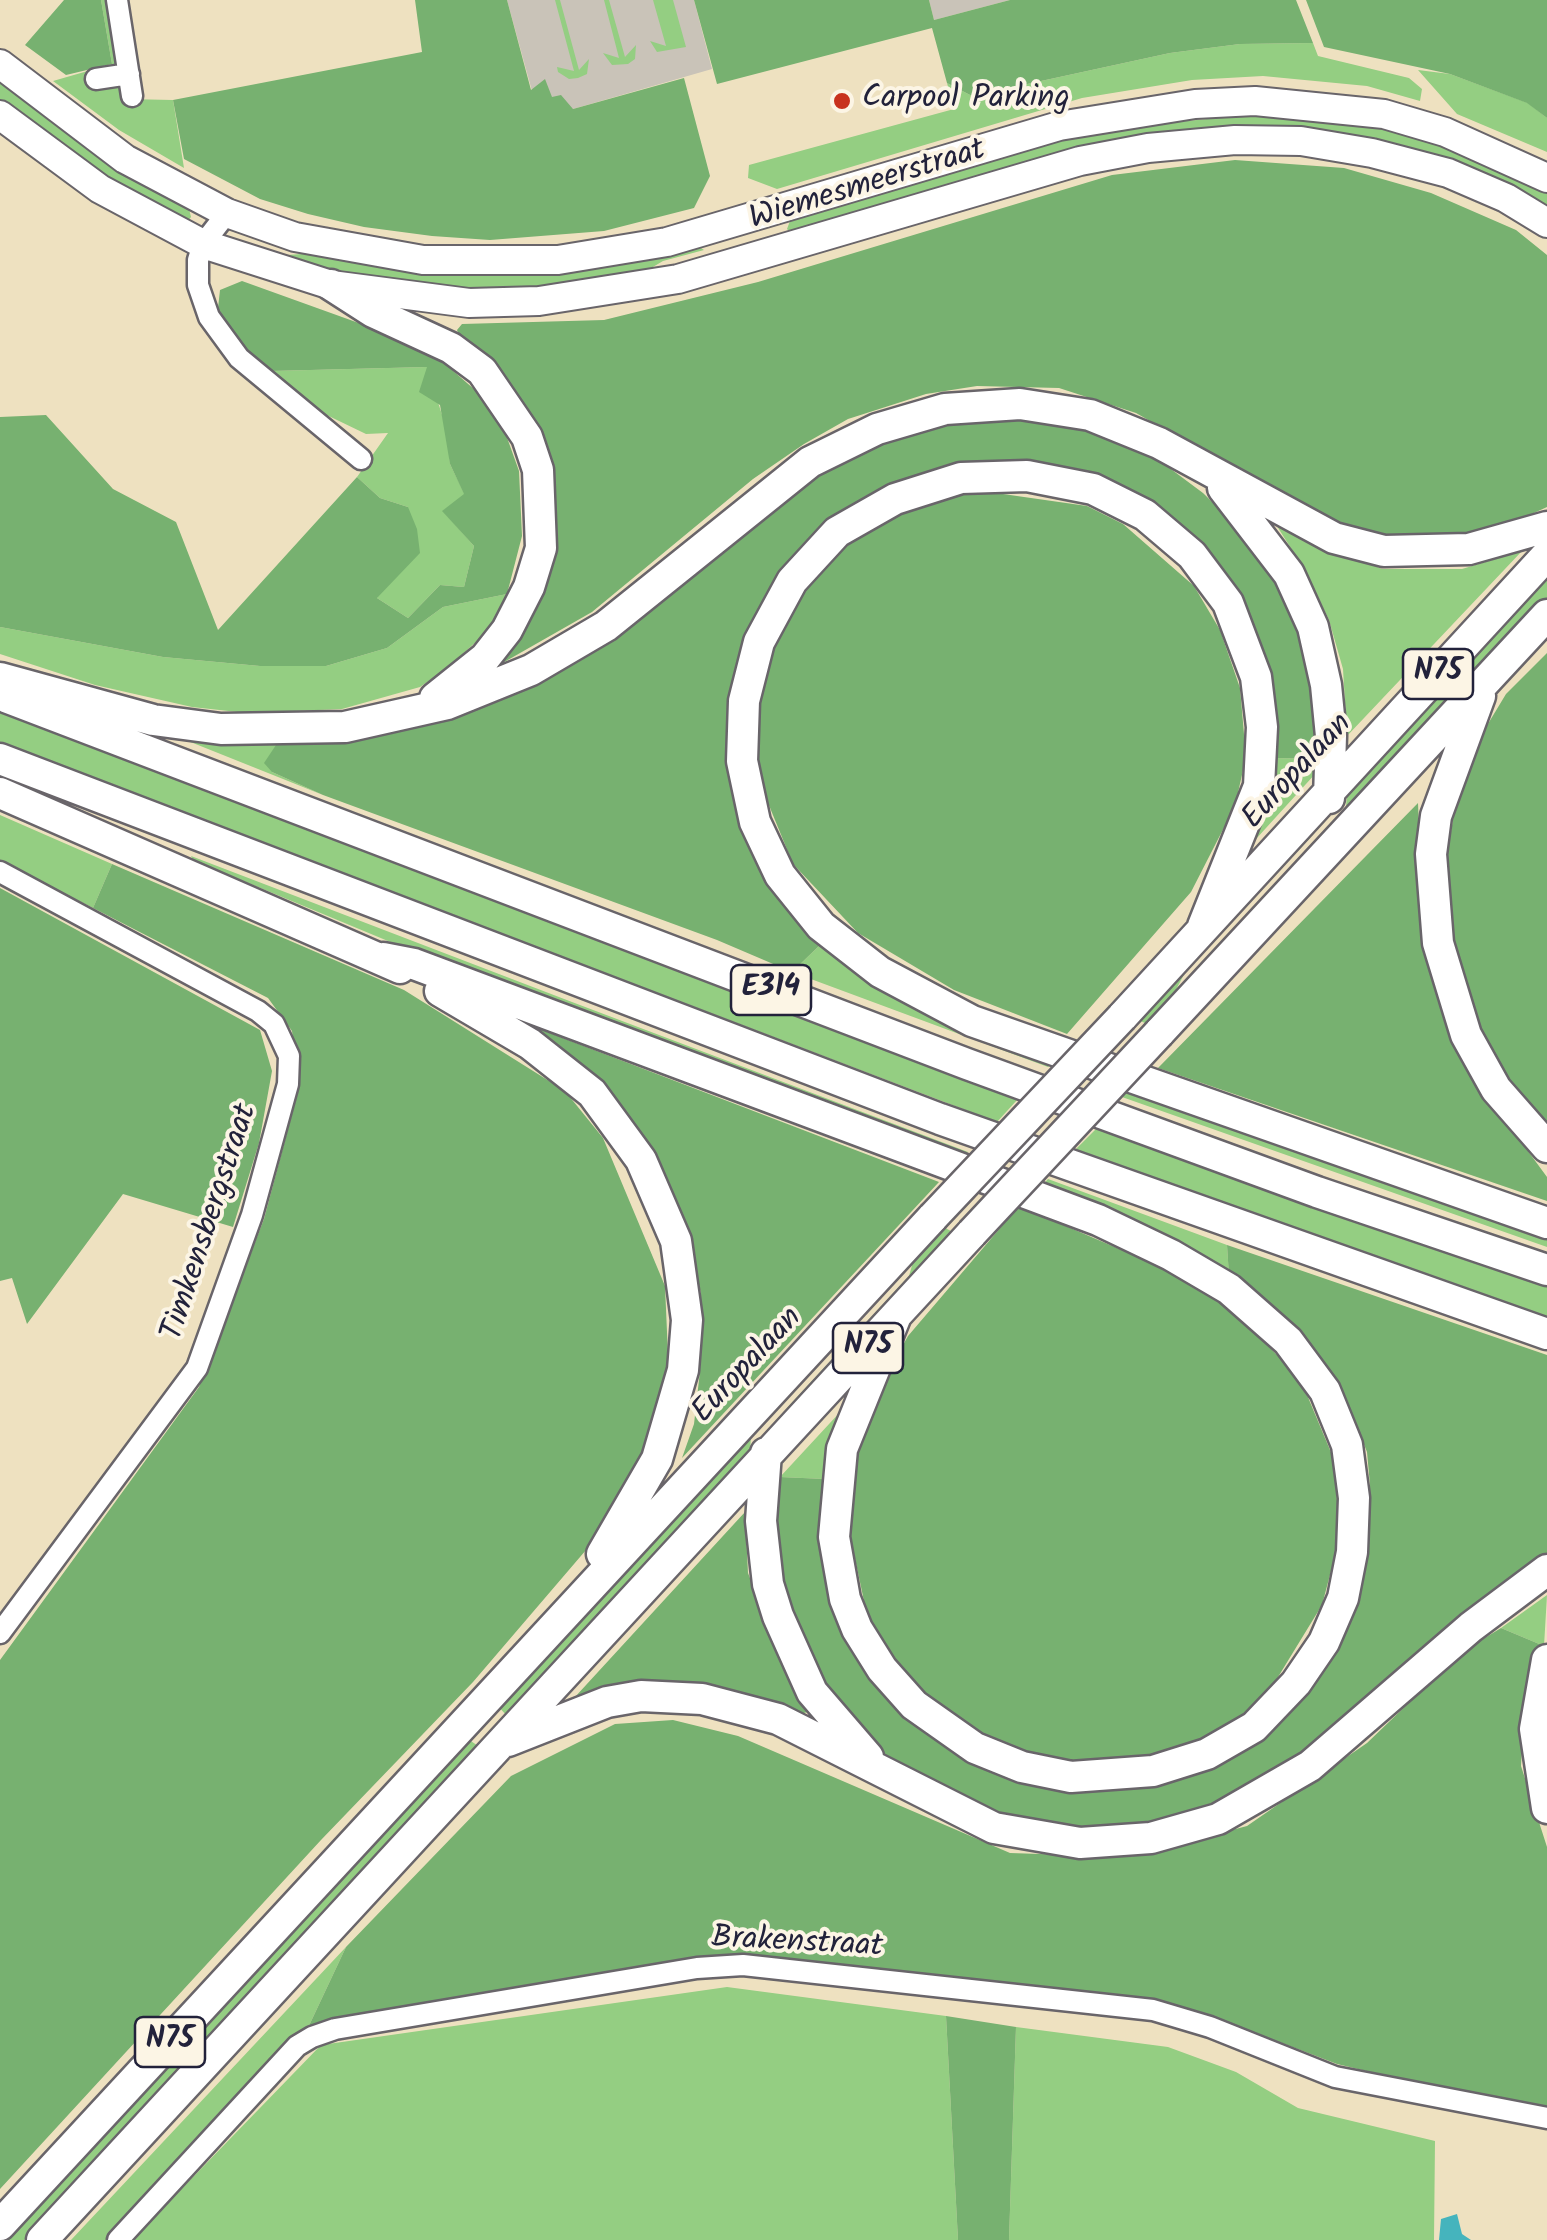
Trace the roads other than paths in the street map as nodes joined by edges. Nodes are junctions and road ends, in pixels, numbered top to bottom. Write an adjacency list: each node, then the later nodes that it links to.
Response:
1 (117, 0): 3 (street)
2 (0, 64): 8 (main road, Wiemesmeerstraat)
3 (129, 74): 4 (street); 5 (street)
4 (96, 79)
5 (132, 96)
6 (0, 115): 10 (main road, Wiemesmeerstraat)
7 (1547, 178): 8 (main road, Wiemesmeerstraat)
8 (227, 213): 10 (street)
9 (1547, 223): 11 (main road, Wiemesmeerstraat)
10 (203, 244): 11 (main road, Wiemesmeerstraat); 12 (street)
11 (331, 285): 20 (highway)
12 (361, 459)
13 (1205, 468): 14 (highway); 20 (highway); 23 (highway)
14 (1547, 527)
15 (1547, 555): 23 (highway, Europalaan / N75)
16 (1547, 615): 18 (highway, N75)
17 (0, 678): 20 (highway)
18 (1487, 680): 25 (highway, N75); 28 (highway)
19 (0, 695): 30 (highway, E314)
20 (418, 710)
21 (0, 760): 32 (highway, E314)
22 (0, 792): 27 (highway)
23 (1330, 792): 25 (highway); 26 (highway, Europalaan / N75)
24 (0, 872): 36 (street, Timkensbergstraat)
25 (1296, 884): 31 (highway, N75, bridge)
26 (1203, 926): 29 (highway); 33 (highway, Europalaan / N75, bridge)
27 (383, 958): 31 (highway); 38 (highway)
28 (1547, 1146)
29 (1547, 1223)
30 (1547, 1270)
31 (895, 1318): 34 (highway, N75)
32 (1547, 1334)
33 (792, 1374): 34 (highway); 38 (highway, Europalaan / N75)
34 (764, 1462): 39 (highway, N75); 40 (highway)
35 (1547, 1570): 40 (highway)
36 (0, 1632)
37 (1547, 1660): 41 (highway)
38 (518, 1666): 43 (highway, Europalaan / N75)
39 (501, 1743): 40 (highway); 44 (highway, N75)
40 (884, 1774)
41 (1547, 1808)
42 (1547, 2118): 45 (street, Brakenstraat)
43 (0, 2226)
44 (42, 2240)
45 (118, 2240)

